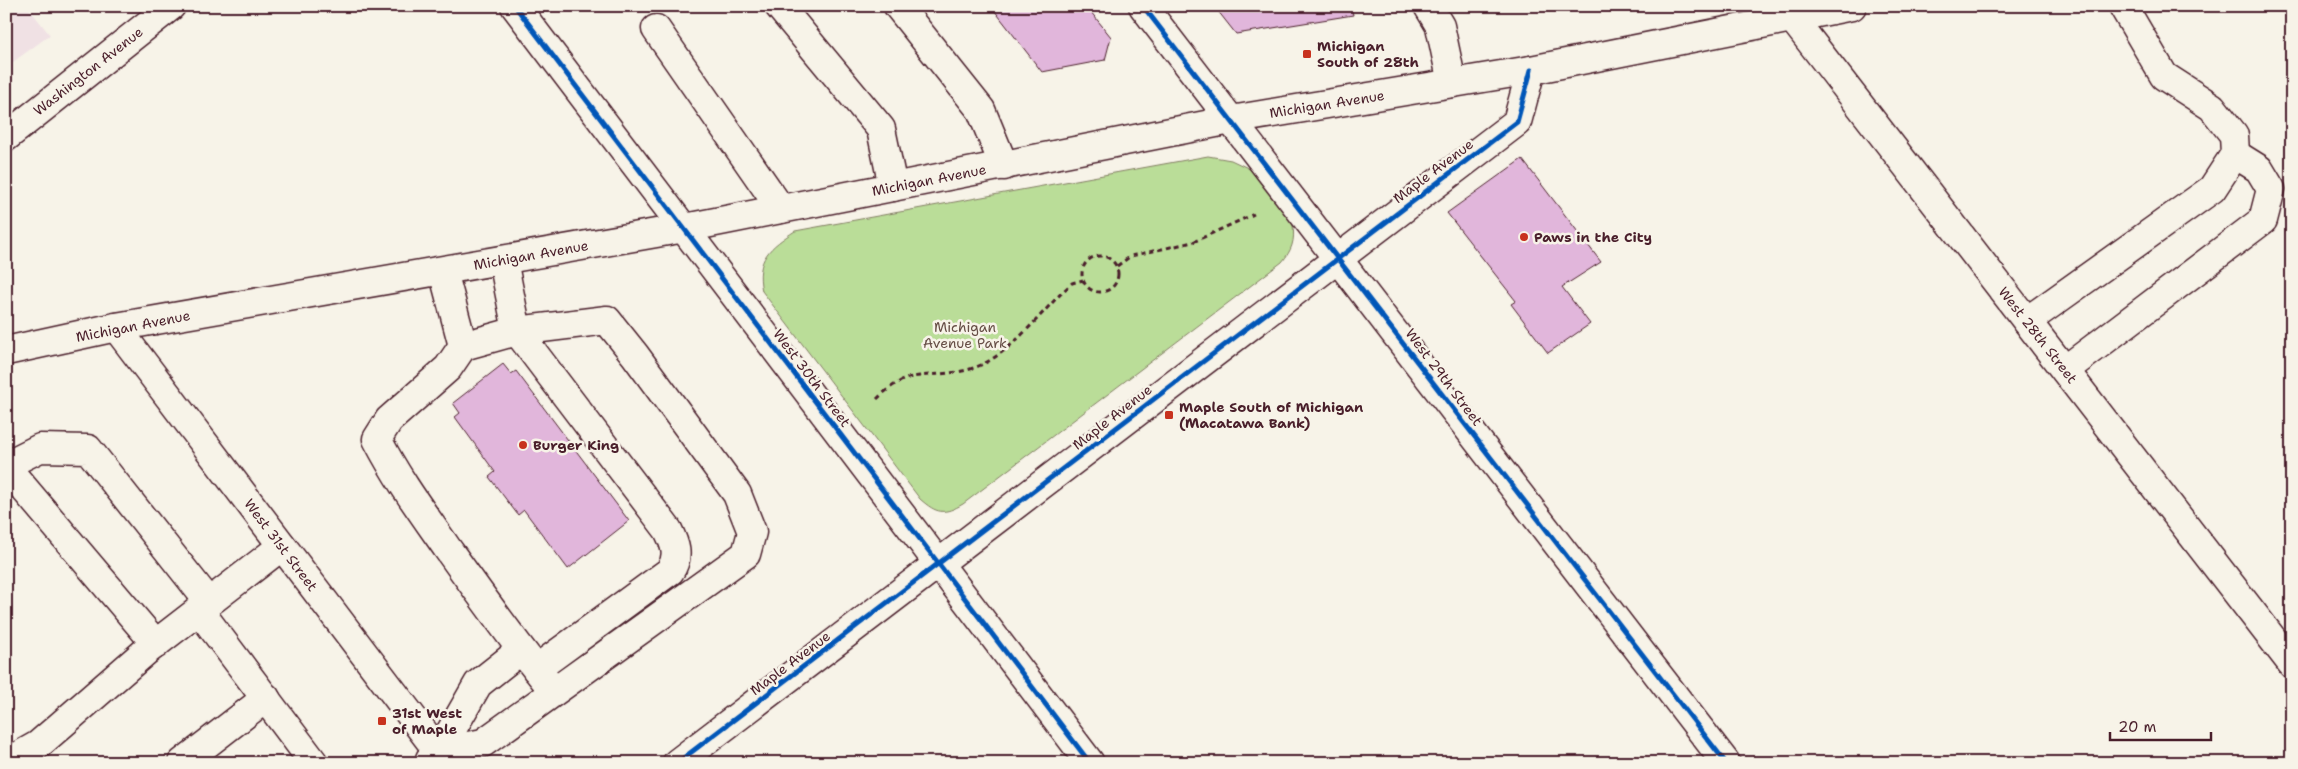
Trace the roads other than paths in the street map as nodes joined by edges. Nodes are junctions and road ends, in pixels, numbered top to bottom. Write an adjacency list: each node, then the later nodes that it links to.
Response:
1 (171, 6): 14 (street, Washington Avenue)
2 (515, 6): 19 (street, West 30th Street)
3 (779, 6): 17 (street)
4 (898, 6): 16 (street)
5 (1143, 6): 13 (street, West 29th Street)
6 (1428, 6): 12 (street)
7 (1852, 6): 9 (street, Michigan Avenue)
8 (2123, 6): 15 (street)
9 (1788, 12): 11 (street, Michigan Avenue); 23 (street, West 28th Street)
10 (656, 29): 18 (street)
11 (1531, 70): 12 (street, Michigan Avenue); 20 (street, Maple Avenue)
12 (1452, 84): 13 (street, Michigan Avenue)
13 (1231, 120): 16 (street, Michigan Avenue); 20 (street, West 29th Street)
14 (6, 136)
15 (2235, 154): 23 (street); 28 (street)
16 (1004, 166): 17 (street, Michigan Avenue)
17 (893, 187): 18 (street, Michigan Avenue)
18 (781, 210): 19 (street, Michigan Avenue)
19 (686, 228): 21 (street, Michigan Avenue); 31 (street, West 30th Street)
20 (1338, 257): 31 (street, Maple Avenue); 44 (street, West 29th Street)
21 (503, 260): 22 (street, Michigan Avenue); 25 (street)
22 (443, 270): 24 (street, Michigan Avenue); 26 (street)
23 (2027, 321): 28 (street, West 28th Street)
24 (116, 328): 27 (street, Michigan Avenue); 30 (street, West 31st Street)
25 (517, 331): 26 (street); 34 (street); 36 (street)
26 (463, 346): 34 (street)
27 (6, 351)
28 (2065, 370): 35 (street, West 28th Street)
29 (6, 466): 32 (street); 33 (street)
30 (282, 546): 32 (street); 38 (street, West 31st Street)
31 (938, 564): 42 (street, Maple Avenue); 43 (street, West 30th Street)
32 (204, 606): 33 (street); 37 (street)
33 (156, 644): 39 (street)
34 (528, 659): 36 (street); 38 (street)
35 (2292, 664)
36 (554, 691): 38 (street)
37 (266, 698): 40 (street); 41 (street)
38 (437, 759)
39 (6, 762)
40 (182, 763)
41 (314, 763)
42 (677, 763)
43 (1090, 763)
44 (1726, 763)

